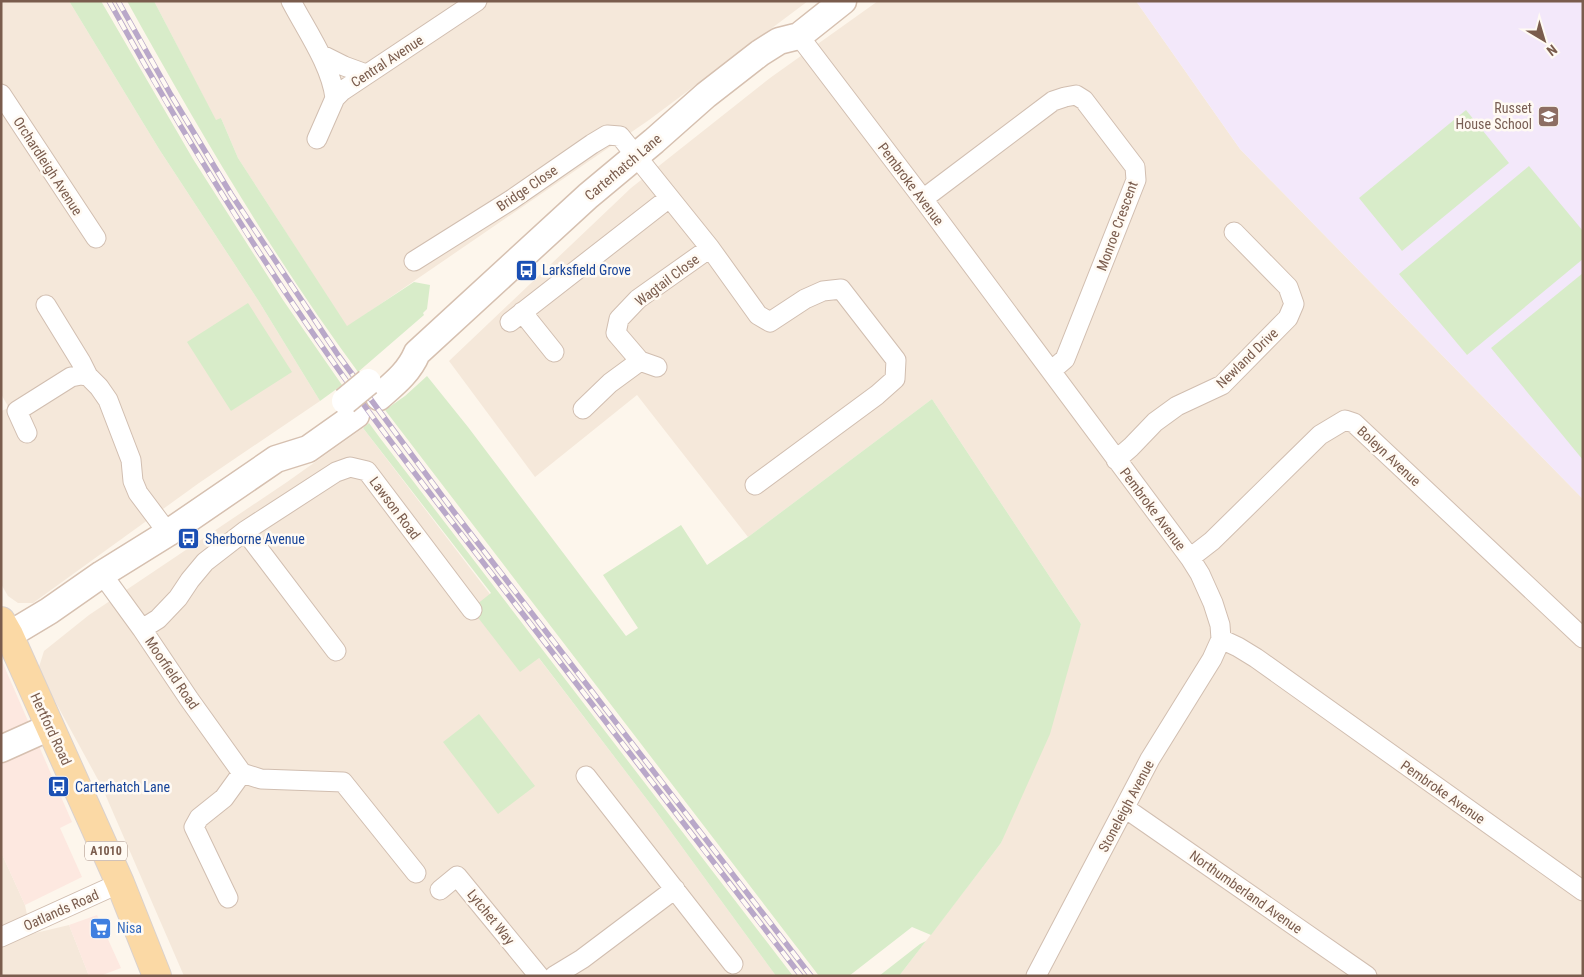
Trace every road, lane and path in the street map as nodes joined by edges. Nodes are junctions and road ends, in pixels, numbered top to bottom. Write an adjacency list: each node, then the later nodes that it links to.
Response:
1 (291, 1): 5 (street)
2 (476, 1): 6 (street, Central Avenue)
3 (843, 1): 4 (street, Carterhatch Lane)
4 (799, 36): 10 (street, Carterhatch Lane); 12 (street, Pembroke Avenue)
5 (320, 54): 6 (street); 8 (street)
6 (366, 74): 8 (street, Central Avenue)
7 (1, 94): 14 (street, Orchardleigh Avenue)
8 (335, 98): 9 (street, Central Avenue)
9 (318, 139)
10 (636, 155): 11 (street); 16 (street, Bridge Close); 26 (street, Carterhatch Lane)
11 (669, 198): 15 (street); 18 (street)
12 (922, 199): 19 (street, Pembroke Avenue); 19 (street, Monroe Crescent)
13 (1234, 232): 23 (street, Newland Drive)
14 (96, 238)
15 (710, 248): 21 (street, Wagtail Close); 24 (street)
16 (414, 261)
17 (46, 305): 20 (street)
18 (554, 352)
19 (1051, 372): 23 (street, Pembroke Avenue)
20 (88, 376): 22 (street); 26 (street)
21 (583, 409)
22 (27, 433)
23 (1116, 460): 27 (street, Pembroke Avenue)
24 (754, 486)
25 (245, 531): 29 (street, Lawson Road); 31 (street, Lawson Road); 34 (street)
26 (168, 533): 28 (street, Carterhatch Lane)
27 (1190, 558): 32 (street, Boleyn Avenue); 33 (street, Pembroke Avenue)
28 (102, 574): 30 (street, Carterhatch Lane); 31 (street, Moorfield Road)
29 (472, 610)
30 (5, 628): 35 (main road, Hertford Road / A1010)
31 (142, 629): 37 (street, Moorfield Road)
32 (1583, 638)
33 (1221, 639): 39 (street, Stoneleigh Avenue); 44 (street, Pembroke Avenue)
34 (336, 651)
35 (50, 727): 36 (street); 41 (main road, Hertford Road / A1010)
36 (1, 749)
37 (242, 772): 40 (street); 45 (street)
38 (586, 776): 42 (street)
39 (1125, 808): 51 (street, Stoneleigh Avenue); 52 (street, Northumberland Avenue)
40 (416, 873)
41 (120, 883): 46 (street, Oatlands Road); 48 (main road, Hertford Road / A1010)
42 (675, 889): 47 (street); 50 (street)
43 (440, 890): 49 (street, Lytchet Way)
44 (1583, 891)
45 (228, 898)
46 (1, 937)
47 (733, 964)
48 (157, 976)
49 (539, 976)
50 (554, 976)
51 (1036, 976)
52 (1367, 976)

